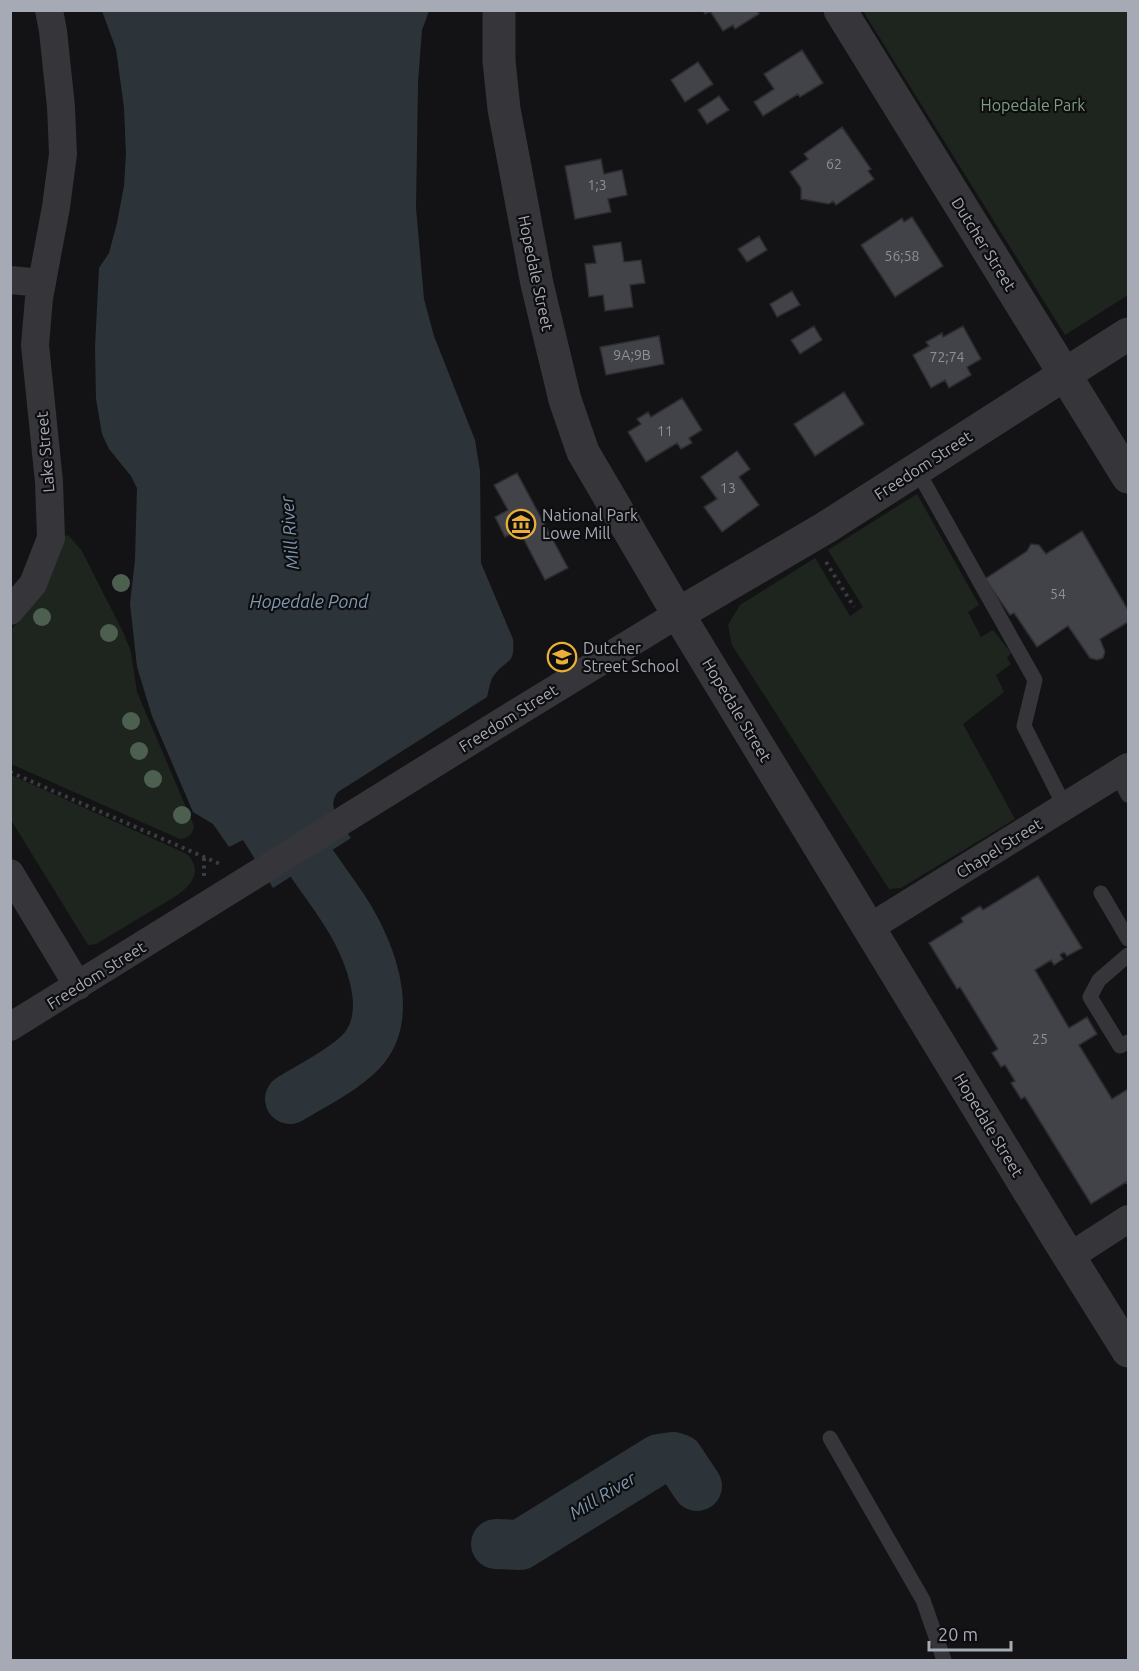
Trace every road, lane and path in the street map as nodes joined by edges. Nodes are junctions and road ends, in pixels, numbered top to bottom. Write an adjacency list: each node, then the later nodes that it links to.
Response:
1 (49, 10): 5 (street, Lake Street)
2 (499, 10): 13 (street, Hopedale Street)
3 (840, 10): 7 (street, Dutcher Street)
4 (10, 280): 5 (street)
5 (42, 283): 12 (street, Lake Street)
6 (1128, 334): 7 (street, Freedom Street)
7 (1065, 374): 8 (street, Freedom Street); 9 (street, Dutcher Street)
8 (917, 470): 13 (street, Freedom Street); 16 (lane)
9 (1128, 477)
10 (821, 555): 11 (path)
11 (854, 607)
12 (10, 611)
13 (678, 614): 20 (street, Hopedale Street); 23 (street, Freedom Street)
14 (10, 772): 17 (path)
15 (1125, 779): 16 (street, Chapel Street)
16 (1065, 807): 20 (street, Chapel Street)
17 (223, 865)
18 (10, 873): 23 (street)
19 (1101, 893): 21 (lane)
20 (869, 928): 27 (street, Hopedale Street)
21 (1128, 939)
22 (1128, 955): 25 (lane)
23 (78, 986): 24 (street, Freedom Street)
24 (10, 1027)
25 (1128, 1042)
26 (1128, 1219): 27 (street)
27 (1069, 1257): 28 (street, Hopedale Street)
28 (1128, 1351)
29 (830, 1438): 30 (lane)
30 (944, 1660)

